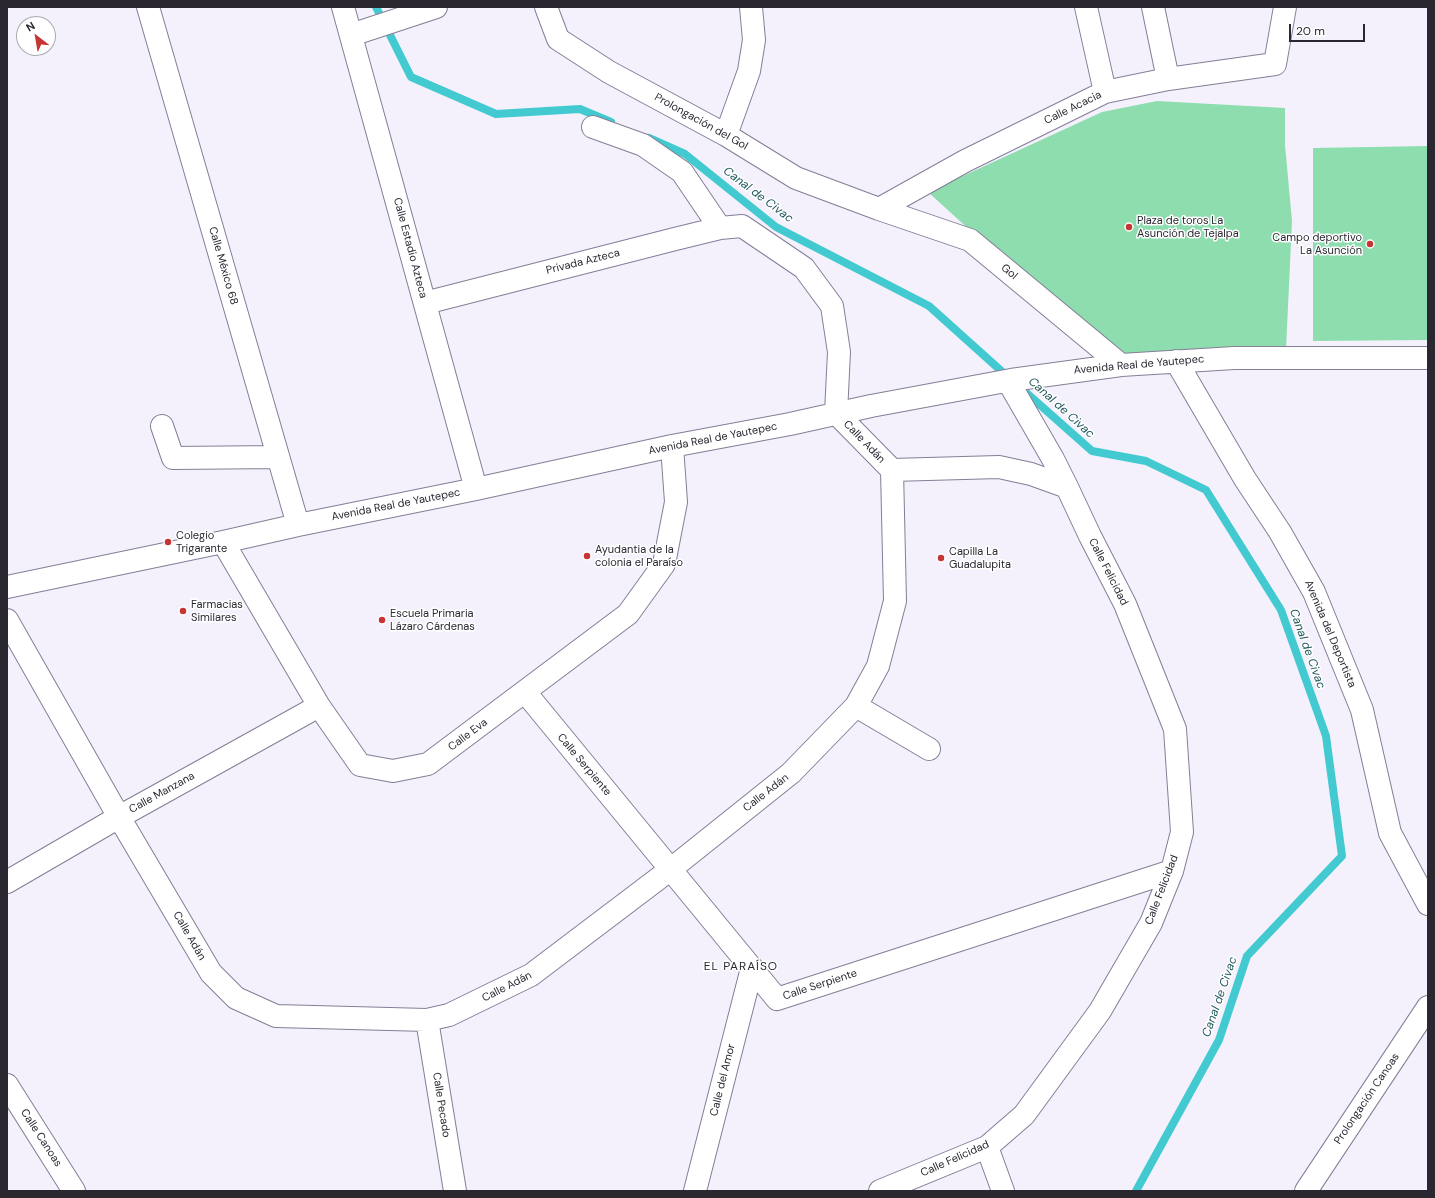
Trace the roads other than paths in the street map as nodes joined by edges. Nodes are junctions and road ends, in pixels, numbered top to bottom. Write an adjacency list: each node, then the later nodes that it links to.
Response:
1 (148, 7): 24 (street, Calle México 68)
2 (344, 7): 9 (street, Calle Estadio Azteca)
3 (546, 7): 13 (street, Prolongación del Gol)
4 (750, 7): 13 (street)
5 (1086, 7): 11 (street)
6 (1153, 7): 10 (street)
7 (1285, 7): 10 (street, Calle Acacia)
8 (420, 12): 9 (street)
9 (357, 33): 16 (street, Calle Estadio Azteca)
10 (1168, 80): 11 (street, Calle Acacia)
11 (1105, 92): 14 (street, Calle Acacia)
12 (593, 127): 15 (street)
13 (726, 135): 14 (street, Prolongación del Gol)
14 (880, 209): 19 (street, Gol)
15 (720, 228): 16 (street, Privada Azteca); 21 (street, Privada Azteca)
16 (425, 303): 27 (street, Calle Estadio Azteca)
17 (1428, 358): 18 (street, Avenida Real de Yautepec)
18 (1176, 361): 19 (street, Avenida Real de Yautepec); 40 (street, Avenida del Deportista)
19 (1121, 365): 20 (street, Avenida Real de Yautepec)
20 (1010, 381): 21 (street, Avenida Real de Yautepec); 26 (street, Calle Felicidad)
21 (836, 413): 23 (street, Avenida Real de Yautepec); 25 (street, Calle Adán)
22 (162, 426): 24 (street)
23 (672, 446): 27 (street, Avenida Real de Yautepec); 32 (street, Calle Eva)
24 (278, 457): 28 (street, Calle México 68)
25 (892, 470): 26 (street); 34 (street, Calle Adán)
26 (1067, 487): 38 (street, Calle Felicidad)
27 (476, 489): 28 (street, Avenida Real de Yautepec)
28 (298, 525): 29 (street, Avenida Real de Yautepec)
29 (223, 542): 30 (street, Avenida Real de Yautepec); 33 (street, Calle Eva)
30 (7, 587)
31 (7, 620): 36 (street, Calle Adán)
32 (525, 692): 33 (street, Calle Eva); 37 (street, Calle Serpiente)
33 (319, 706): 36 (street, Calle Manzana)
34 (856, 706): 35 (street); 37 (street, Calle Adán)
35 (929, 749)
36 (119, 817): 39 (street, Calle Manzana); 43 (street, Calle Adán)
37 (671, 869): 41 (street, Calle Serpiente); 43 (street, Calle Adán)
38 (1172, 871): 41 (street, Calle Serpiente); 45 (street, Calle Felicidad)
39 (7, 882)
40 (1428, 904)
41 (752, 968): 48 (street, Calle del Amor)
42 (1428, 1007): 51 (street, Prolongación Canoas)
43 (427, 1020): 47 (street, Calle Pecado)
44 (7, 1085): 46 (street, Calle Canoas)
45 (987, 1146): 49 (street, Calle Felicidad); 50 (street)
46 (74, 1191)
47 (455, 1191)
48 (695, 1191)
49 (880, 1191)
50 (1003, 1191)
51 (1306, 1191)

